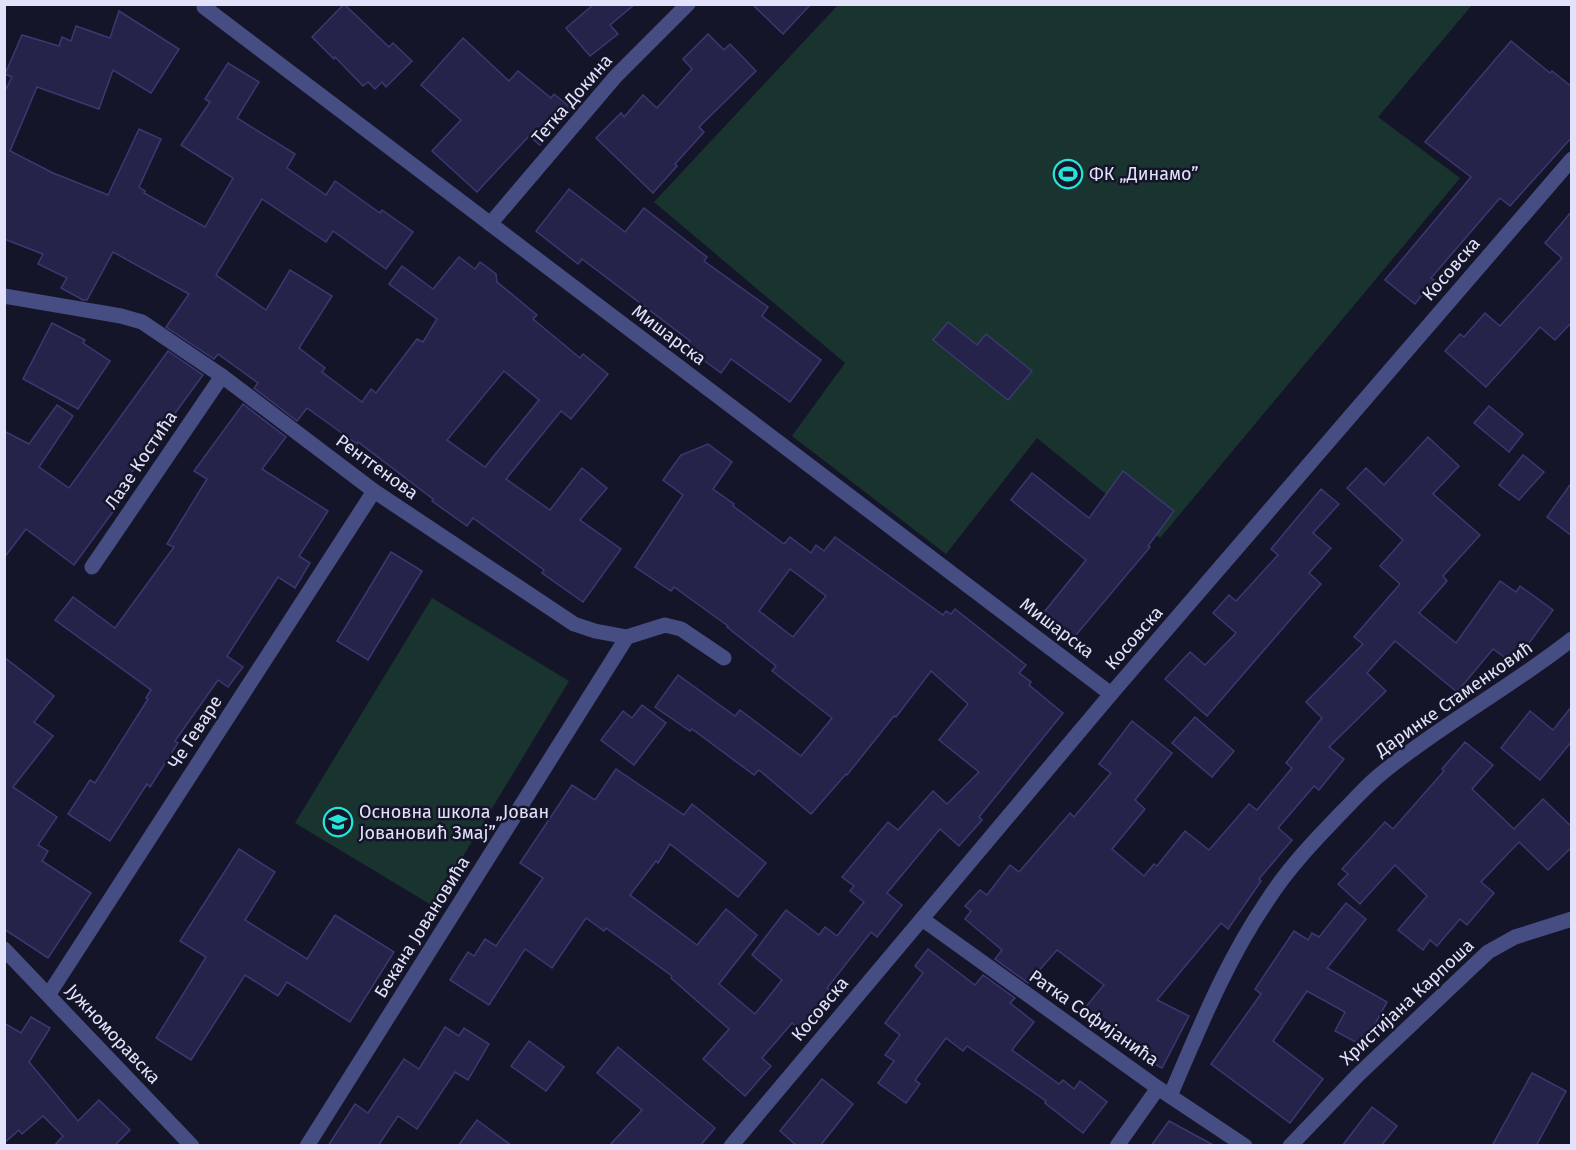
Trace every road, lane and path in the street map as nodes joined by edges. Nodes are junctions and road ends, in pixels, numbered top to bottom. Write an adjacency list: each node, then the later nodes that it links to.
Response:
1 (688, 4): 4 (street, Тетка Докина)
2 (206, 5): 4 (street, Мишарска)
3 (1572, 159): 12 (street, Косовска)
4 (490, 224): 12 (street, Мишарска)
5 (4, 296): 6 (street, Рентгенова)
6 (222, 375): 7 (street, Рентгенова); 8 (street, Лазе Костића)
7 (374, 490): 9 (street, Рентгенова); 16 (street, Че Геваре)
8 (92, 567)
9 (627, 638): 11 (street); 20 (street, Бекана Јовановића)
10 (1572, 639): 17 (street, Даринке Стаменковић)
11 (724, 658)
12 (1111, 694): 13 (street, Косовска)
13 (922, 919): 17 (street, Ратка Софијанића); 21 (street, Косовска)
14 (1572, 919): 23 (street, Христијана Карпоша)
15 (4, 949): 16 (street, Јужноморавска)
16 (49, 994): 19 (street, Јужноморавска)
17 (1164, 1092): 18 (street, Ратка Софијанића); 22 (street, Даринке Стаменковић)
18 (1235, 1143)
19 (192, 1146)
20 (307, 1146)
21 (731, 1146)
22 (1117, 1146)
23 (1290, 1146)

